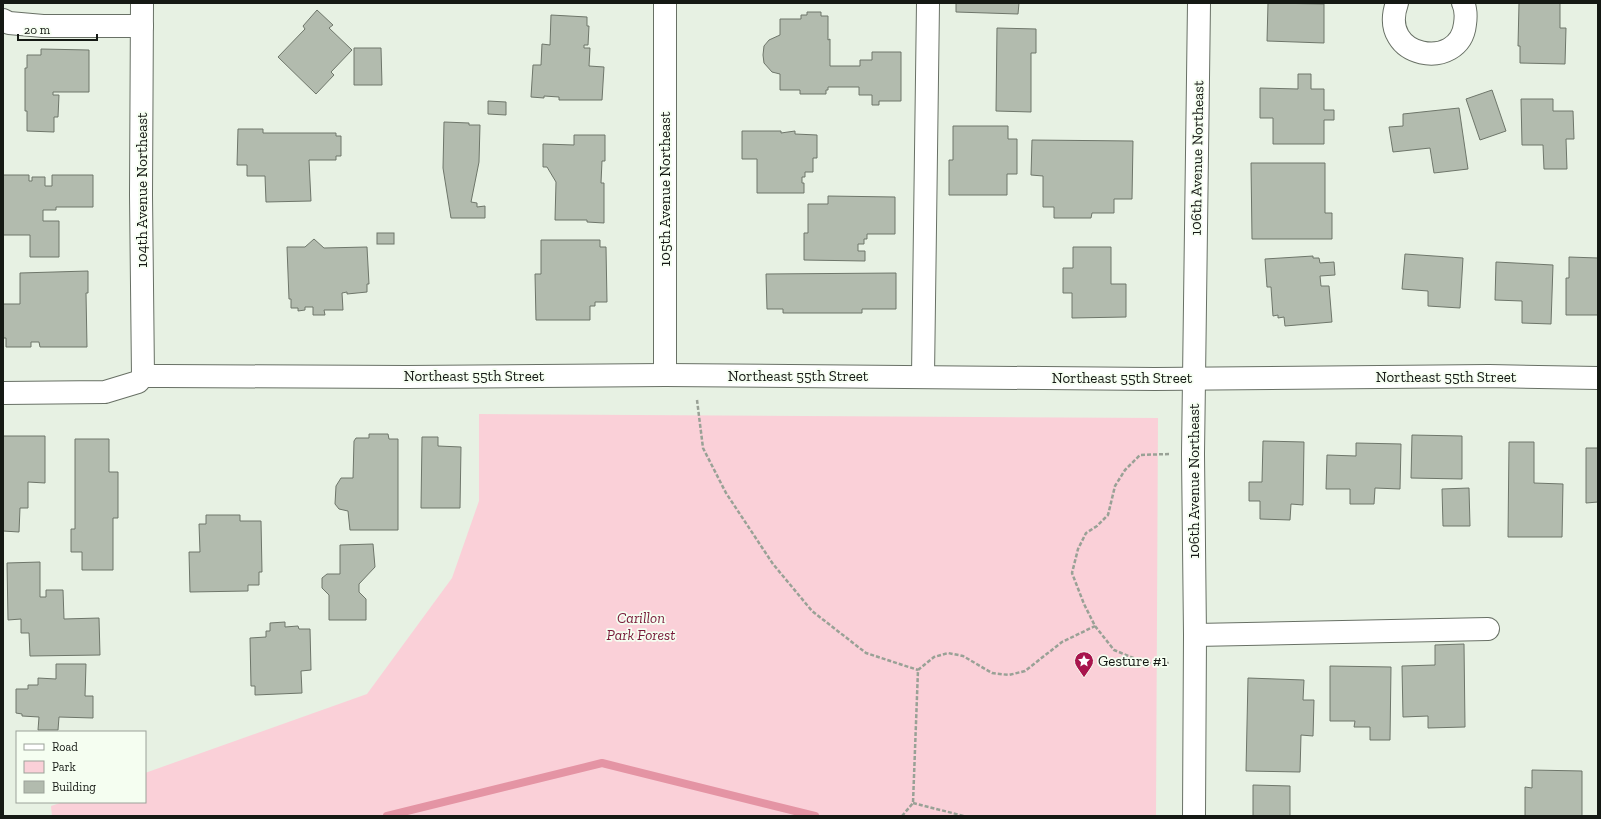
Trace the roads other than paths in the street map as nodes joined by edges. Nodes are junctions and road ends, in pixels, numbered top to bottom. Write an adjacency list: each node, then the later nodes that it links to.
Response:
1 (142, 3): 8 (street, 104th Avenue Northeast)
2 (665, 3): 9 (street, 105th Avenue Northeast)
3 (928, 3): 11 (street)
4 (1199, 3): 12 (street, 106th Avenue Northeast)
5 (1397, 3): 6 (street)
6 (1463, 3)
7 (3, 20): 8 (street)
8 (142, 26): 10 (street, 104th Avenue Northeast)
9 (665, 375): 10 (street, Northeast 55th Street); 11 (street, Northeast 55th Street)
10 (143, 376): 14 (street, Northeast 55th Street)
11 (923, 376): 12 (street, Northeast 55th Street)
12 (1195, 378): 13 (street, Northeast 55th Street); 16 (street, 106th Avenue Northeast)
13 (1598, 378)
14 (3, 393)
15 (1488, 629): 16 (street)
16 (1195, 635): 17 (street, 106th Avenue Northeast)
17 (1194, 816)

